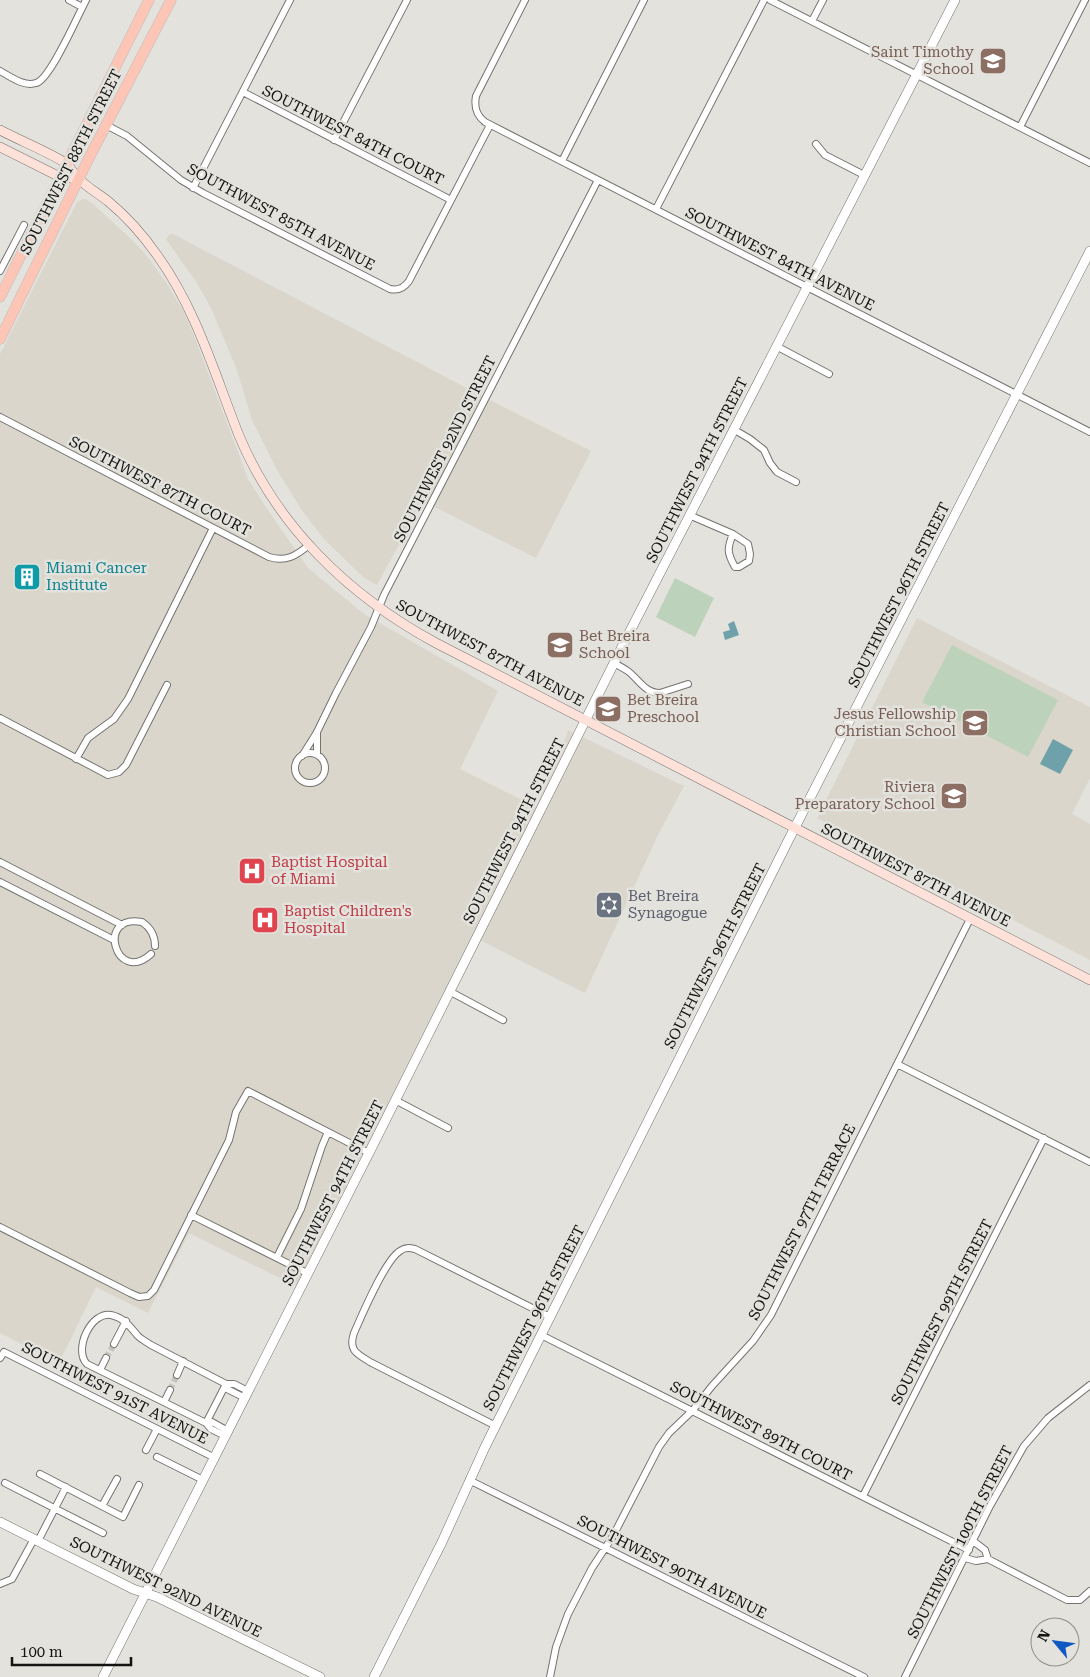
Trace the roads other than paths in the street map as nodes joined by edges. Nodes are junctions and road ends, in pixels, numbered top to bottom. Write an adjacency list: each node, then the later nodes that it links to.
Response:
1 (69, 0): 14 (street)
2 (86, 0): 14 (street)
3 (149, 0): 28 (main road, SOUTHWEST 88TH STREET)
4 (171, 0): 19 (main road, SOUTHWEST 88TH STREET)
5 (290, 0): 18 (street)
6 (407, 0): 23 (street)
7 (525, 0): 20 (street, SOUTHWEST 84TH AVENUE)
8 (644, 0): 26 (street)
9 (764, 0): 35 (street)
10 (770, 0): 15 (street)
11 (823, 0): 15 (street)
12 (954, 0): 17 (street, SOUTHWEST 94TH STREET)
13 (1086, 0): 21 (street)
14 (82, 7): 16 (street)
15 (812, 21): 17 (street)
16 (0, 72)
17 (917, 74): 21 (street); 29 (street, SOUTHWEST 94TH STREET)
18 (243, 92): 23 (street, SOUTHWEST 84TH COURT); 33 (street)
19 (106, 125): 31 (main road, SOUTHWEST 88TH STREET); 33 (street, SOUTHWEST 85TH AVENUE)
20 (490, 125): 26 (street, SOUTHWEST 84TH AVENUE); 34 (street)
21 (1020, 127): 27 (street)
22 (0, 130): 28 (main road, SOUTHWEST 87TH AVENUE)
23 (334, 140): 34 (street, SOUTHWEST 84TH COURT)
24 (816, 144): 29 (street)
25 (0, 147): 30 (main road)
26 (562, 161): 32 (street, SOUTHWEST 84TH AVENUE)
27 (1090, 163)
28 (66, 164): 30 (main road, SOUTHWEST 88TH STREET); 31 (main road, SOUTHWEST 87TH AVENUE)
29 (864, 175): 41 (street, SOUTHWEST 94TH STREET)
30 (60, 177): 31 (main road); 39 (main road, SOUTHWEST 88TH STREET)
31 (79, 179): 43 (main road, SOUTHWEST 88TH STREET); 54 (main road, SOUTHWEST 87TH AVENUE)
32 (598, 180): 35 (street, SOUTHWEST 84TH AVENUE); 55 (street, SOUTHWEST 92ND STREET)
33 (193, 188): 34 (street, SOUTHWEST 85TH AVENUE)
34 (451, 200)
35 (656, 209): 41 (street, SOUTHWEST 84TH AVENUE)
36 (24, 225): 38 (street, SOUTHWEST 88TH STREET)
37 (1090, 251): 46 (street, SOUTHWEST 96TH STREET)
38 (3, 259): 39 (street); 40 (street, SOUTHWEST 88TH STREET)
39 (16, 266): 42 (main road, SOUTHWEST 88TH STREET)
40 (0, 272)
41 (806, 286): 44 (street, SOUTHWEST 94TH STREET); 46 (street, SOUTHWEST 84TH AVENUE)
42 (0, 297)
43 (0, 339)
44 (776, 346): 45 (street); 48 (street, SOUTHWEST 94TH STREET)
45 (829, 374)
46 (1016, 394): 49 (street, SOUTHWEST 84TH AVENUE); 65 (street, SOUTHWEST 96TH STREET)
47 (0, 417): 52 (street, SOUTHWEST 87TH COURT)
48 (733, 429): 50 (street); 51 (street, SOUTHWEST 94TH STREET)
49 (1090, 432)
50 (796, 482)
51 (689, 515): 53 (street); 56 (street, SOUTHWEST 94TH STREET)
52 (213, 528): 54 (street, SOUTHWEST 87TH COURT); 64 (street)
53 (733, 534): 53 (street)
54 (309, 546): 55 (main road, SOUTHWEST 87TH AVENUE)
55 (378, 608): 60 (main road, SOUTHWEST 87TH AVENUE); 61 (street, SOUTHWEST 92ND STREET)
56 (614, 663): 57 (street); 60 (street, SOUTHWEST 94TH STREET)
57 (688, 684)
58 (167, 685): 64 (street)
59 (0, 718): 64 (street)
60 (586, 719): 65 (main road, SOUTHWEST 87TH AVENUE); 74 (street, SOUTHWEST 94TH STREET)
61 (317, 732): 62 (street, SOUTHWEST 92ND STREET); 63 (street, SOUTHWEST 92ND STREET)
62 (317, 754): 63 (street); 63 (street)
63 (302, 756)
64 (76, 759)
65 (794, 828): 68 (main road, SOUTHWEST 87TH AVENUE); 87 (street, SOUTHWEST 96TH STREET)
66 (0, 862): 69 (street)
67 (0, 882): 70 (street)
68 (970, 919): 73 (main road, SOUTHWEST 87TH AVENUE); 76 (street, SOUTHWEST 97TH TERRACE)
69 (122, 925): 70 (street); 71 (street)
70 (114, 940): 72 (street)
71 (154, 946)
72 (151, 954)
73 (1090, 980)
74 (449, 991): 75 (street); 77 (street, SOUTHWEST 94TH STREET)
75 (503, 1020)
76 (898, 1064): 80 (street); 101 (street, SOUTHWEST 97TH TERRACE)
77 (395, 1100): 78 (street); 81 (street, SOUTHWEST 94TH STREET)
78 (448, 1128)
79 (328, 1132): 81 (street); 83 (street); 85 (street)
80 (1044, 1138): 82 (street); 116 (street, SOUTHWEST 99TH STREET)
81 (369, 1153): 86 (street, SOUTHWEST 94TH STREET)
82 (1090, 1162)
83 (191, 1215): 84 (street); 85 (street)
84 (0, 1227)
85 (277, 1257): 86 (street)
86 (308, 1273): 99 (street, SOUTHWEST 94TH STREET)
87 (550, 1317): 89 (street, SOUTHWEST 96TH STREET); 103 (street)
88 (126, 1322): 90 (street); 93 (street); 94 (street)
89 (541, 1335): 101 (street, SOUTHWEST 89TH COURT); 103 (street, SOUTHWEST 96TH STREET)
90 (114, 1344)
91 (0, 1358): 104 (street, SOUTHWEST 91ST AVENUE)
92 (106, 1358): 94 (street)
93 (183, 1362): 95 (street); 96 (street)
94 (100, 1370): 100 (street)
95 (177, 1375)
96 (226, 1384): 99 (street); 102 (street)
97 (1090, 1384): 122 (street, SOUTHWEST 100TH STREET)
98 (170, 1390): 100 (street)
99 (246, 1395): 105 (street, SOUTHWEST 94TH STREET)
100 (164, 1402): 102 (street)
101 (693, 1410): 116 (street, SOUTHWEST 89TH COURT); 123 (street, SOUTHWEST 97TH TERRACE)
102 (206, 1423): 105 (street)
103 (496, 1426): 112 (street, SOUTHWEST 96TH STREET)
104 (157, 1429): 106 (street); 108 (street, SOUTHWEST 91ST AVENUE)
105 (227, 1434): 108 (street, SOUTHWEST 94TH STREET)
106 (146, 1450)
107 (157, 1456): 111 (street)
108 (215, 1458): 111 (street, SOUTHWEST 94TH STREET)
109 (40, 1474): 115 (street)
110 (117, 1479): 117 (street)
111 (204, 1480): 129 (street, SOUTHWEST 94TH STREET)
112 (469, 1480): 123 (street, SOUTHWEST 90TH AVENUE); 132 (street, SOUTHWEST 96TH STREET)
113 (5, 1483): 118 (street)
114 (139, 1485): 117 (street)
115 (66, 1488): 117 (street); 118 (street)
116 (863, 1496): 124 (street, SOUTHWEST 89TH COURT)
117 (102, 1506)
118 (55, 1508): 120 (street); 121 (street)
119 (0, 1522): 121 (street, SOUTHWEST 92ND AVENUE)
120 (103, 1533)
121 (36, 1540): 127 (street); 129 (street, SOUTHWEST 92ND AVENUE)
122 (973, 1541): 124 (street, SOUTHWEST 100TH STREET); 126 (street)
123 (606, 1549): 133 (street, SOUTHWEST 97TH TERRACE); 134 (street, SOUTHWEST 90TH AVENUE)
124 (969, 1550): 125 (street, SOUTHWEST 100TH STREET)
125 (965, 1558): 126 (street); 135 (street, SOUTHWEST 100TH STREET)
126 (988, 1559): 128 (street)
127 (0, 1584)
128 (1090, 1591)
129 (146, 1593): 130 (street, SOUTHWEST 94TH STREET); 131 (street, SOUTHWEST 92ND AVENUE)
130 (103, 1677)
131 (320, 1677)
132 (374, 1677)
133 (550, 1677)
134 (864, 1677)
135 (905, 1677)

